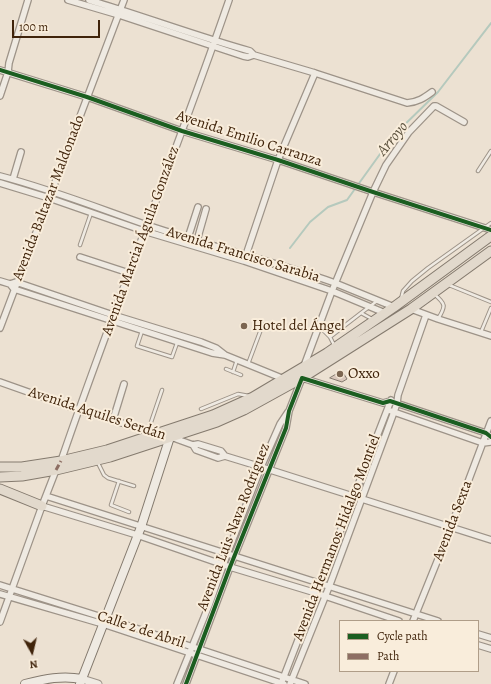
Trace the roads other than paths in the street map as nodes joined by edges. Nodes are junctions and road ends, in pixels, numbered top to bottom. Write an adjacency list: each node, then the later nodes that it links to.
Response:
1 (28, 0): 9 (street)
2 (68, 0): 6 (street)
3 (89, 0): 7 (street)
4 (124, 0): 7 (street, Avenida Baltazar Maldonado)
5 (229, 0): 8 (street, Avenida Marcial Águila González)
6 (78, 1): 7 (street)
7 (120, 12): 8 (street); 13 (street, Avenida Baltazar Maldonado)
8 (214, 44): 10 (street); 15 (street, Avenida Marcial Águila González)
9 (3, 72): 12 (street); 13 (street, Avenida Emilio Carranza)
10 (315, 73): 11 (street); 18 (street)
11 (432, 92)
12 (0, 96)
13 (87, 97): 15 (street, Avenida Emilio Carranza); 23 (street, Avenida Baltazar Maldonado)
14 (464, 122): 24 (street)
15 (182, 131): 18 (street, Avenida Emilio Carranza); 30 (street, Avenida Marcial Águila González)
16 (21, 152): 21 (street)
17 (491, 152): 19 (lane)
18 (278, 160): 24 (street, Avenida Emilio Carranza); 38 (street)
19 (478, 171)
20 (0, 176): 21 (street, Avenida Francisco Sarabia)
21 (13, 179): 23 (street, Avenida Francisco Sarabia)
22 (0, 184): 25 (street, Avenida Francisco Sarabia)
23 (51, 191): 25 (street, Avenida Baltazar Maldonado); 30 (street, Avenida Francisco Sarabia)
24 (373, 192): 31 (street, Avenida Emilio Carranza); 45 (street)
25 (49, 198): 28 (street, Avenida Francisco Sarabia); 43 (street, Avenida Baltazar Maldonado)
26 (206, 209): 27 (street); 34 (street); 35 (street)
27 (213, 210)
28 (91, 212): 30 (street, Avenida Francisco Sarabia); 36 (lane)
29 (491, 224): 31 (lane)
30 (145, 228): 34 (street, Avenida Francisco Sarabia); 41 (street, Avenida Marcial Águila González)
31 (484, 228): 32 (street, Avenida Emilio Carranza); 52 (lane)
32 (491, 230)
33 (491, 236): 52 (main road)
34 (187, 241): 35 (street, Avenida Francisco Sarabia)
35 (196, 244): 38 (street, Avenida Francisco Sarabia); 40 (street, Avenida Francisco Sarabia)
36 (80, 245)
37 (491, 251): 46 (main road)
38 (246, 255): 40 (street); 45 (street, Avenida Francisco Sarabia)
39 (80, 257): 41 (street)
40 (244, 261): 48 (street, Avenida Francisco Sarabia)
41 (129, 273): 58 (street, Avenida Marcial Águila González)
42 (0, 281): 44 (street)
43 (16, 282): 44 (street); 47 (street, Avenida Baltazar Maldonado); 58 (street)
44 (10, 284): 47 (street)
45 (335, 284): 48 (street); 50 (street, Avenida Francisco Sarabia)
46 (445, 284): 49 (main road); 51 (lane)
47 (14, 289): 62 (street); 65 (street, Avenida Baltazar Maldonado)
48 (332, 291): 53 (street, Avenida Francisco Sarabia); 64 (street)
49 (433, 293): 54 (main road); 61 (lane)
50 (378, 301): 52 (street, Avenida Francisco Sarabia); 53 (lane)
51 (491, 302)
52 (397, 304): 57 (main road)
53 (369, 307): 56 (lane); 57 (street, Avenida Francisco Sarabia)
54 (411, 308): 59 (street); 79 (main road)
55 (491, 308): 67 (lane)
56 (361, 313): 60 (lane); 69 (lane)
57 (385, 313): 60 (main road)
58 (113, 315): 62 (street, Avenida Marcial Águila González); 72 (street)
59 (426, 316): 61 (street); 84 (street, Avenida Hermanos Hidalgo Montiel)
60 (374, 320): 71 (main road)
61 (438, 320): 67 (street)
62 (111, 322): 66 (street); 91 (street, Avenida Marcial Águila González)
63 (263, 324): 74 (lane)
64 (318, 326): 69 (lane); 75 (street)
65 (0, 328)
66 (142, 331): 70 (street); 70 (lane)
67 (480, 333): 68 (street)
68 (491, 336)
69 (330, 337): 71 (lane)
70 (177, 342): 72 (street)
71 (336, 347): 75 (main road)
72 (225, 355): 73 (street)
73 (237, 360): 74 (street); 77 (lane)
74 (248, 364): 80 (street)
75 (303, 368): 80 (main road)
76 (226, 369): 77 (lane)
77 (233, 372): 78 (lane)
78 (241, 375)
79 (302, 378): 87 (street); 92 (street, Avenida Luis Nava Rodríguez); 100 (main road)
80 (285, 379): 85 (main road)
81 (0, 382): 91 (street, Avenida Aquiles Serdán)
82 (124, 384): 94 (street)
83 (162, 390): 97 (lane)
84 (398, 394): 86 (street, Avenida Hermanos Hidalgo Montiel); 88 (street, Avenida Hermanos Hidalgo Montiel)
85 (253, 397): 89 (lane); 97 (main road)
86 (390, 401): 87 (street); 88 (street); 90 (street, Avenida Hermanos Hidalgo Montiel)
87 (382, 403): 90 (street)
88 (397, 403): 93 (street, Avenida Hermanos Hidalgo Montiel); 99 (street)
89 (201, 409)
90 (387, 409): 93 (street); 96 (street, Avenida Hermanos Hidalgo Montiel)
91 (79, 410): 94 (street, Avenida Aquiles Serdán); 105 (street, Avenida Marcial Águila González)
92 (290, 411): 108 (street, Avenida Luis Nava Rodríguez); 110 (street, Avenida Luis Nava Rodríguez)
93 (394, 412): 98 (street, Avenida Hermanos Hidalgo Montiel); 101 (street)
94 (112, 420): 97 (street, Avenida Aquiles Serdán)
95 (491, 421): 99 (street, Avenida Sexta)
96 (378, 431): 98 (street); 103 (street, Avenida Hermanos Hidalgo Montiel)
97 (152, 432): 100 (street, Avenida Aquiles Serdán); 105 (main road)
98 (386, 434): 104 (street, Avenida Hermanos Hidalgo Montiel)
99 (489, 435): 101 (street, Avenida Sexta)
100 (170, 437): 106 (main road); 108 (street, Avenida Aquiles Serdán); 127 (main road)
101 (483, 442): 102 (street); 126 (street, Avenida Sexta)
102 (491, 442)
103 (370, 454): 104 (street); 116 (street, Avenida Hermanos Hidalgo Montiel)
104 (377, 458): 117 (street, Avenida Hermanos Hidalgo Montiel)
105 (62, 460): 107 (main road)
106 (97, 460): 109 (main road); 112 (lane)
107 (0, 467)
108 (261, 467): 110 (street, Avenida Aquiles Serdán); 121 (street, Avenida Luis Nava Rodríguez)
109 (56, 470): 111 (main road); 115 (street)
110 (269, 470): 116 (street, Avenida Aquiles Serdán); 122 (street, Avenida Luis Nava Rodríguez)
111 (0, 477)
112 (119, 482): 113 (lane); 119 (lane)
113 (134, 486)
114 (0, 489): 118 (main road)
115 (46, 496): 118 (street); 120 (street)
116 (353, 496): 117 (street, Avenida Aquiles Serdán); 124 (street, Avenida Hermanos Hidalgo Montiel)
117 (361, 499): 125 (street, Avenida Hermanos Hidalgo Montiel); 126 (street, Avenida Aquiles Serdán)
118 (42, 506): 123 (street); 142 (street)
119 (129, 512)
120 (98, 513): 123 (street); 127 (street)
121 (243, 513): 122 (street); 134 (street, Avenida Luis Nava Rodríguez)
122 (251, 516): 135 (street, Avenida Luis Nava Rodríguez)
123 (94, 522): 128 (street)
124 (343, 523): 125 (street); 131 (street, Avenida Hermanos Hidalgo Montiel)
125 (352, 526): 132 (street, Avenida Hermanos Hidalgo Montiel)
126 (451, 526): 129 (street, Avenida Aquiles Serdán); 152 (street, Avenida Sexta)
127 (141, 527): 128 (main road); 130 (street)
128 (138, 535): 133 (street); 156 (main road)
129 (491, 540)
130 (191, 543): 133 (street); 134 (street)
131 (335, 543): 132 (street); 139 (street, Avenida Hermanos Hidalgo Montiel)
132 (344, 546): 141 (street, Avenida Hermanos Hidalgo Montiel)
133 (188, 552): 136 (street)
134 (227, 554): 135 (street); 136 (street, Avenida Luis Nava Rodríguez)
135 (234, 556): 136 (street, Avenida Luis Nava Rodríguez); 137 (street)
136 (227, 565): 138 (street); 149 (street, Avenida Luis Nava Rodríguez)
137 (275, 569): 138 (street); 139 (street)
138 (271, 579): 143 (street)
139 (321, 583): 141 (street); 143 (street, Avenida Hermanos Hidalgo Montiel)
140 (0, 585): 142 (street, Calle 2 de Abril)
141 (329, 586): 145 (street, Avenida Hermanos Hidalgo Montiel); 147 (street)
142 (12, 588): 146 (street); 148 (street, Calle 2 de Abril)
143 (316, 593): 145 (street); 158 (street, Avenida Hermanos Hidalgo Montiel)
144 (0, 594): 146 (street, Calle 2 de Abril)
145 (325, 596): 151 (street); 160 (street, Avenida Hermanos Hidalgo Montiel)
146 (9, 597): 150 (street, Calle 2 de Abril); 157 (street)
147 (372, 600): 151 (street); 152 (street)
148 (57, 603): 150 (street); 156 (street, Calle 2 de Abril)
149 (212, 606): 164 (street, Avenida Luis Nava Rodríguez); 165 (street, Avenida Luis Nava Rodríguez)
150 (55, 610): 156 (street, Calle 2 de Abril)
151 (369, 611): 153 (street)
152 (416, 614): 154 (street, Avenida Sexta); 155 (street)
153 (396, 620)
154 (413, 620)
155 (435, 620)
156 (104, 621): 164 (street, Calle 2 de Abril); 168 (main road)
157 (0, 622)
158 (301, 633): 160 (street); 169 (street, Avenida Hermanos Hidalgo Montiel)
159 (479, 634): 161 (street)
160 (309, 635): 170 (street, Avenida Hermanos Hidalgo Montiel)
161 (491, 638)
162 (479, 645): 163 (street)
163 (491, 649)
164 (191, 650): 165 (street, Calle 2 de Abril); 173 (street, Avenida Luis Nava Rodríguez)
165 (198, 652): 169 (street, Calle 2 de Abril); 174 (street, Avenida Luis Nava Rodríguez)
166 (394, 672): 176 (street)
167 (47, 681): 168 (main road); 171 (main road)
168 (81, 681): 172 (street)
169 (282, 682): 170 (street, Calle 2 de Abril)
170 (290, 682): 175 (street, Calle 2 de Abril)
171 (26, 684)
172 (98, 684)
173 (177, 684)
174 (186, 684)
175 (305, 684)
176 (388, 684)

